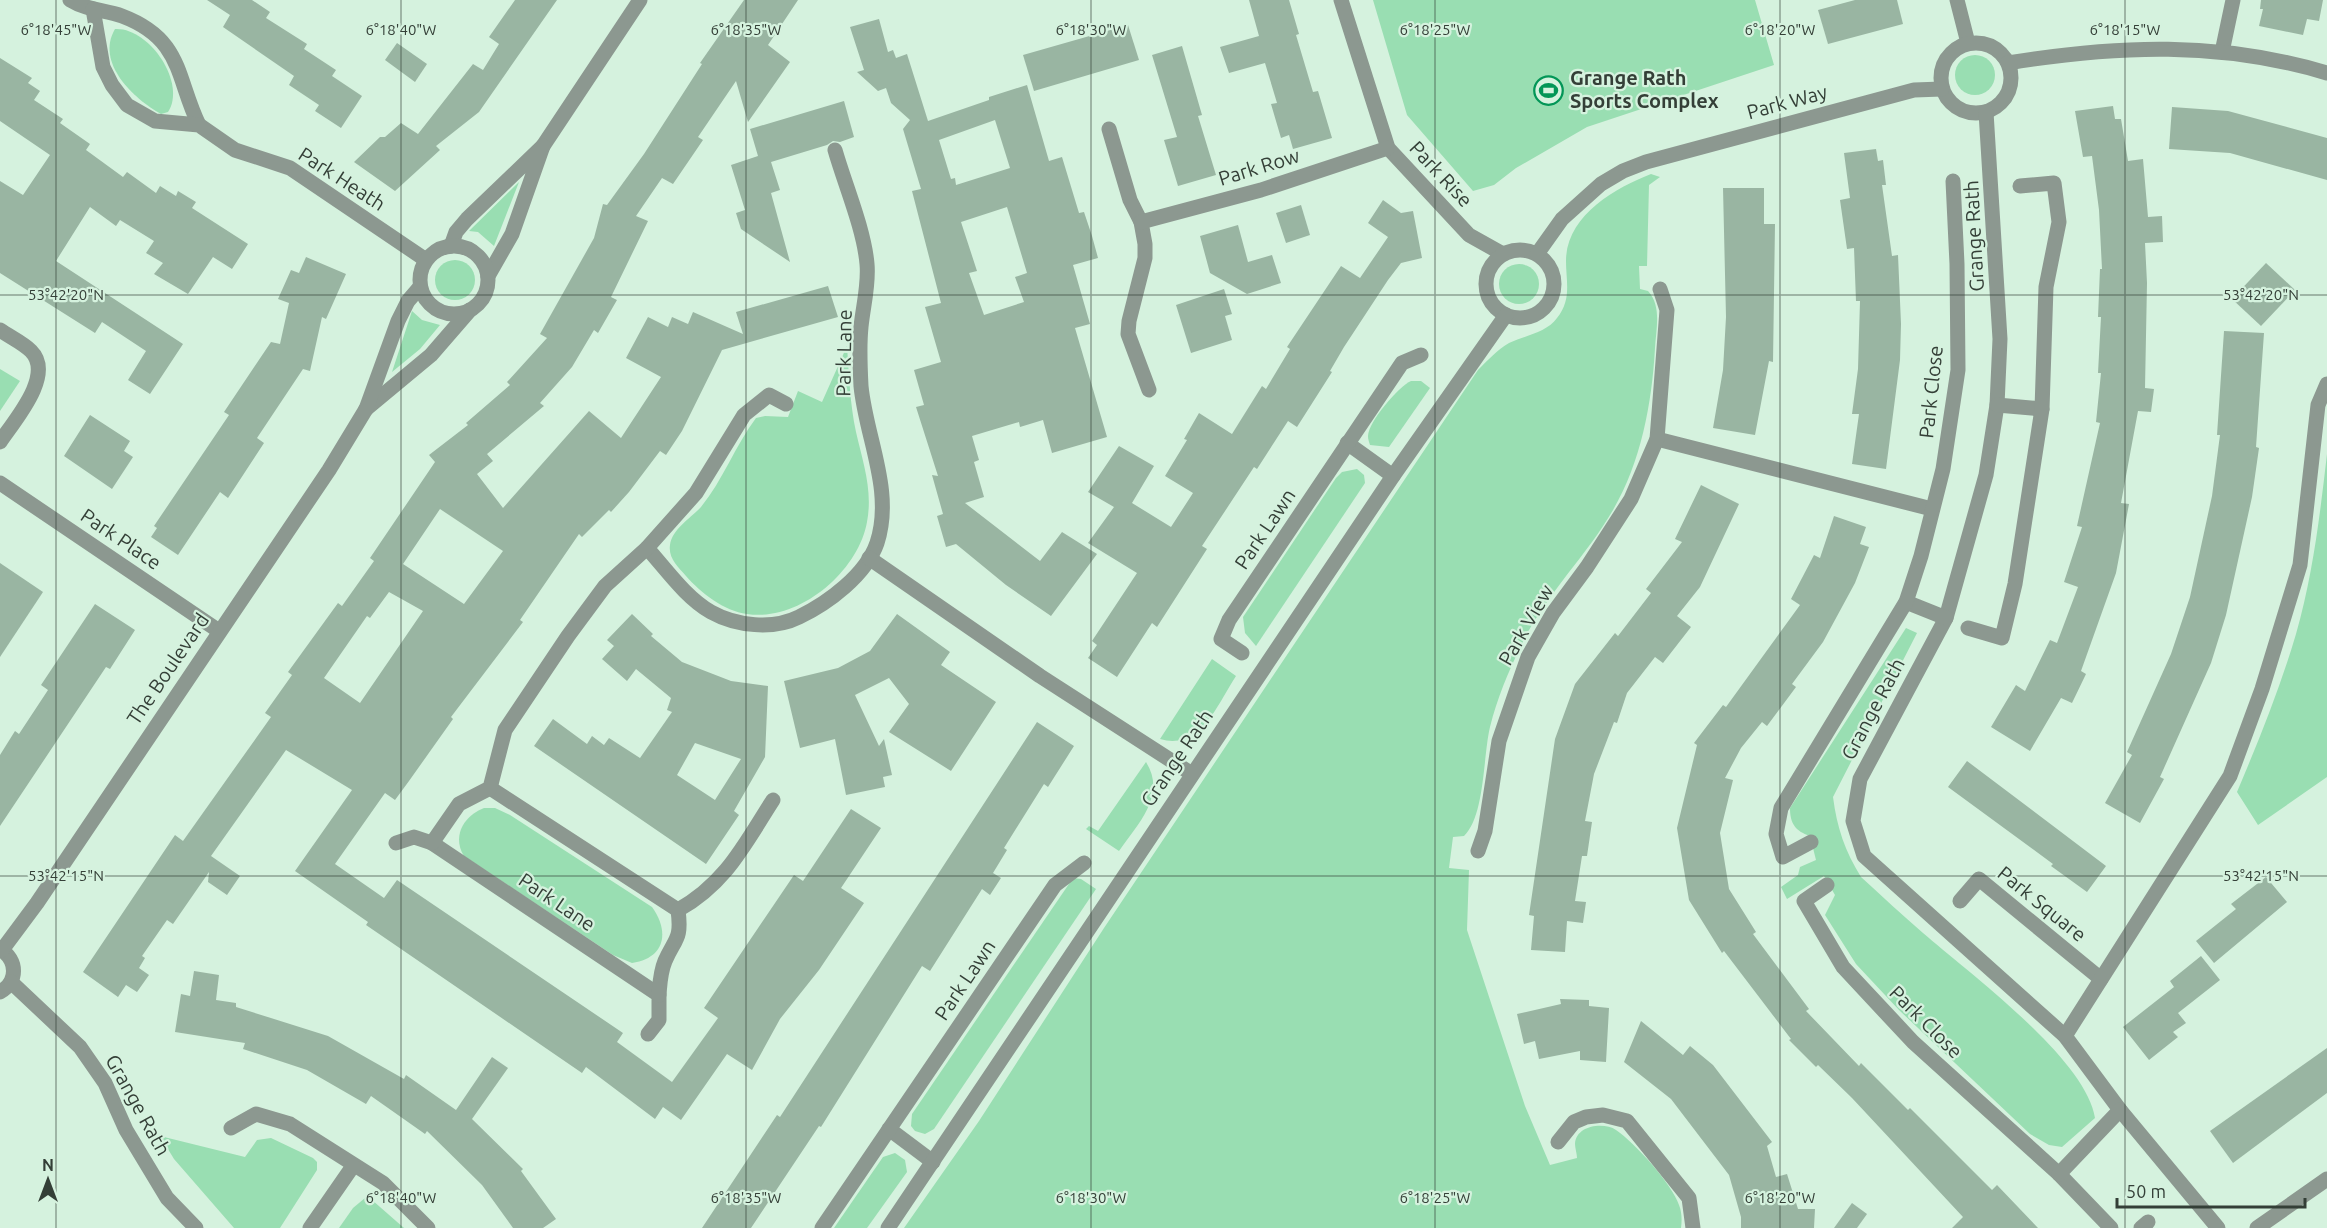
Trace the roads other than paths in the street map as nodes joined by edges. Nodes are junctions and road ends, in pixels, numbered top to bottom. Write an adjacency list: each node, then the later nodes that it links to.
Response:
1 (70, 0): 6 (street)
2 (640, 0): 15 (street)
3 (1341, 0): 16 (street, Park Rise)
4 (1957, 0): 7 (street)
5 (2234, 0): 8 (street)
6 (93, 9): 13 (street); 13 (street, Park Heath)
7 (1968, 43): 9 (street); 11 (street)
8 (2222, 52): 9 (street); 10 (street)
9 (2008, 63): 12 (street)
10 (2327, 73)
11 (1942, 89): 12 (street); 23 (street, Park Way)
12 (1986, 112): 35 (street, Grange Rath)
13 (199, 125): 24 (street, Park Heath)
14 (1109, 129): 20 (street)
15 (543, 146): 21 (street); 25 (street)
16 (1388, 148): 20 (street, Park Row); 22 (street, Park Rise)
17 (835, 150): 45 (street, Park Lane)
18 (1953, 181): 43 (street, Park Close)
19 (2020, 186): 37 (street)
20 (1141, 222): 33 (street)
21 (451, 246): 24 (street); 25 (street)
22 (1503, 254): 23 (street); 29 (street)
23 (1537, 254): 29 (street)
24 (426, 260): 26 (street)
25 (488, 276): 28 (street)
26 (420, 287): 28 (street); 36 (street, The Boulevard)
27 (1659, 289): 38 (street, Park View)
28 (470, 310): 36 (street, The Boulevard)
29 (1506, 315): 41 (street, Grange Rath)
30 (0, 330): 39 (street)
31 (1421, 356): 40 (street, Park Lawn)
32 (2327, 384): 63 (street)
33 (1149, 390)
34 (786, 404): 44 (street)
35 (1997, 405): 37 (street); 47 (street, Grange Rath)
36 (366, 409): 49 (street, The Boulevard)
37 (2042, 409): 48 (street)
38 (1657, 439): 43 (street); 57 (street, Park View)
39 (0, 442)
40 (1347, 443): 41 (street); 50 (street, Park Lawn)
41 (1393, 476): 51 (street, Grange Rath)
42 (0, 483): 49 (street, Park Place)
43 (1932, 509): 46 (street, Park Close)
44 (647, 548): 45 (street, Park Lane); 52 (street)
45 (869, 558): 51 (street)
46 (1906, 602): 47 (street); 54 (street, Park Close)
47 (1946, 618): 67 (street, Grange Rath)
48 (1968, 628)
49 (219, 631): 62 (street, The Boulevard)
50 (1242, 653)
51 (1192, 774): 72 (street, Grange Rath)
52 (490, 788): 56 (street); 61 (street)
53 (773, 800): 61 (street)
54 (1811, 842)
55 (396, 843): 56 (street, Park Lane)
56 (432, 843): 65 (street, Park Lane)
57 (1478, 850)
58 (1084, 863): 70 (street, Park Lawn)
59 (1827, 885): 74 (street, Park Close)
60 (1960, 901): 63 (street, Park Square)
61 (678, 910): 65 (street)
62 (1, 949): 64 (street, Grange Rath)
63 (2100, 979): 67 (street)
64 (6, 987): 76 (street, Grange Rath)
65 (659, 995): 66 (street)
66 (648, 1034)
67 (2065, 1036): 68 (street, Grange Rath)
68 (2120, 1110): 74 (street); 83 (street, Grange Rath)
69 (231, 1128): 73 (street)
70 (889, 1129): 72 (street); 79 (street, Park Lawn)
71 (1558, 1142): 81 (street)
72 (933, 1161): 80 (street, Grange Rath)
73 (353, 1166): 77 (street); 78 (street)
74 (2059, 1174): 82 (street, Park Close)
75 (2327, 1179): 84 (street)
76 (196, 1228)
77 (310, 1228)
78 (428, 1228)
79 (822, 1228)
80 (888, 1228)
81 (1693, 1228)
82 (2111, 1228)
83 (2218, 1228)
84 (2258, 1228)

